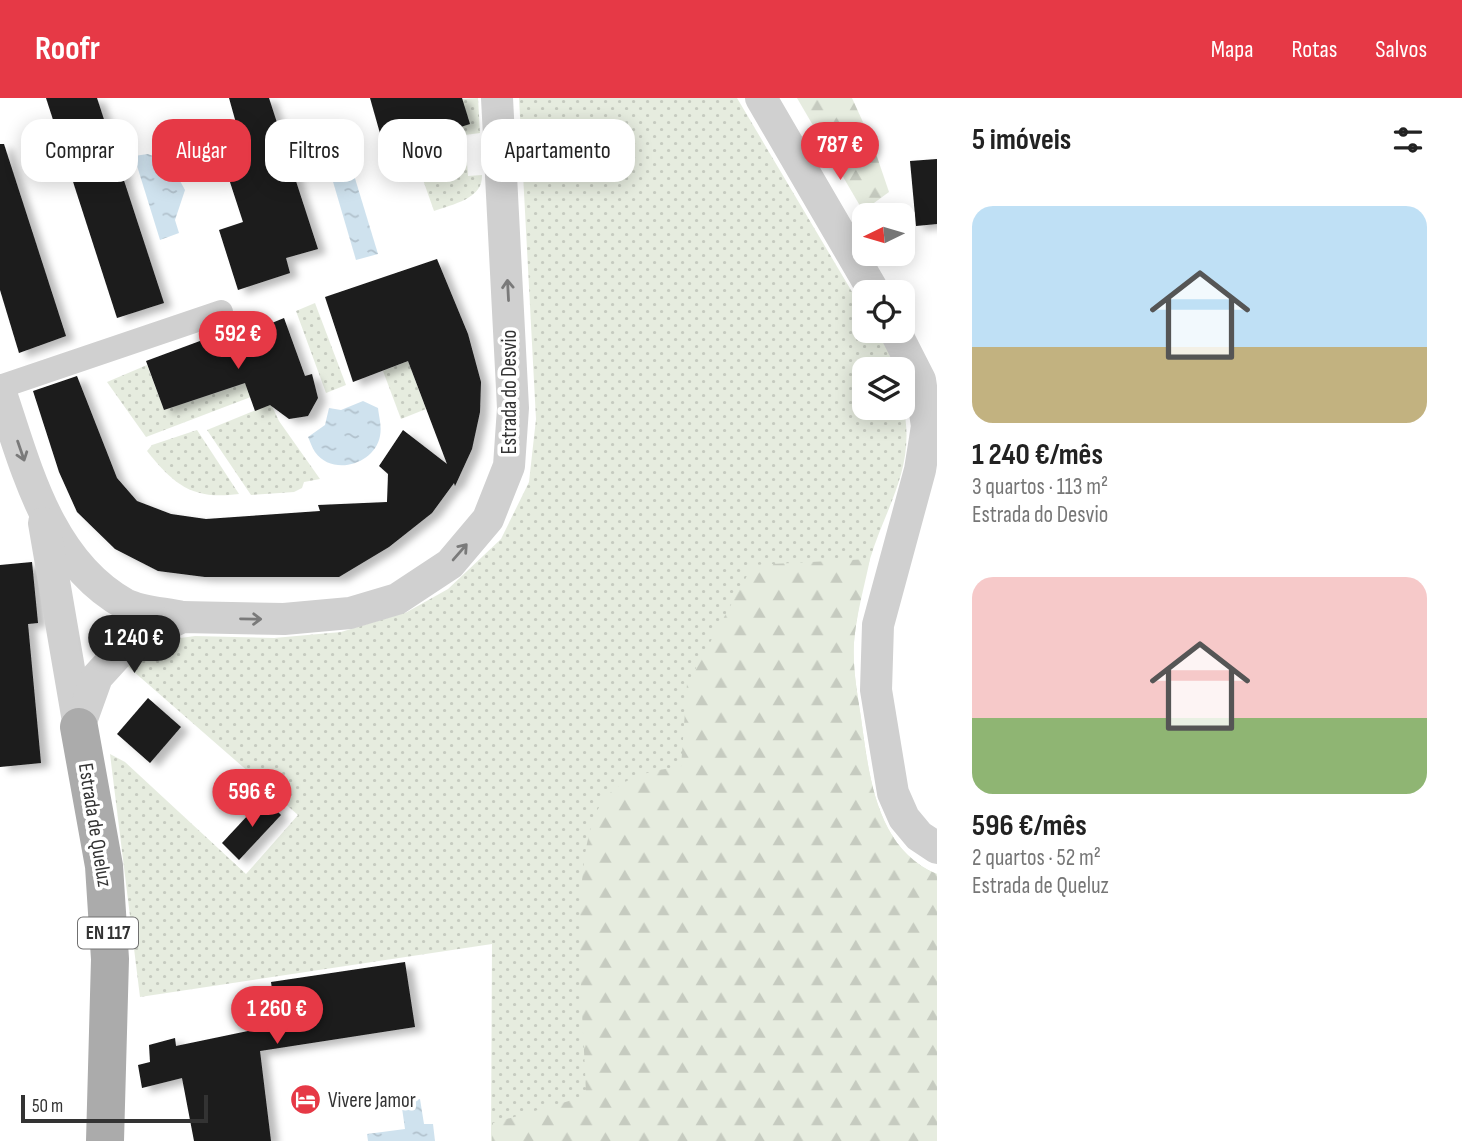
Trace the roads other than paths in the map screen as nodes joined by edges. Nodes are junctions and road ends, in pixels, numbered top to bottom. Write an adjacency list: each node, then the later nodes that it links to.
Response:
1 (497, 98): 10 (street, Estrada do Desvio, one-way to 1)
2 (761, 98): 3 (street)
3 (867, 280)
4 (221, 312): 6 (street)
5 (901, 343): 12 (street)
6 (0, 388): 7 (street, one-way to 7)
7 (42, 512): 8 (street); 9 (street, Estrada de Queluz)
8 (117, 599): 9 (street); 10 (street)
9 (62, 613): 11 (street, Estrada de Queluz)
10 (183, 617): 11 (street, Estrada do Desvio)
11 (79, 727): 13 (main road, Estrada de Queluz / EN 117)
12 (937, 848)
13 (105, 1141)

